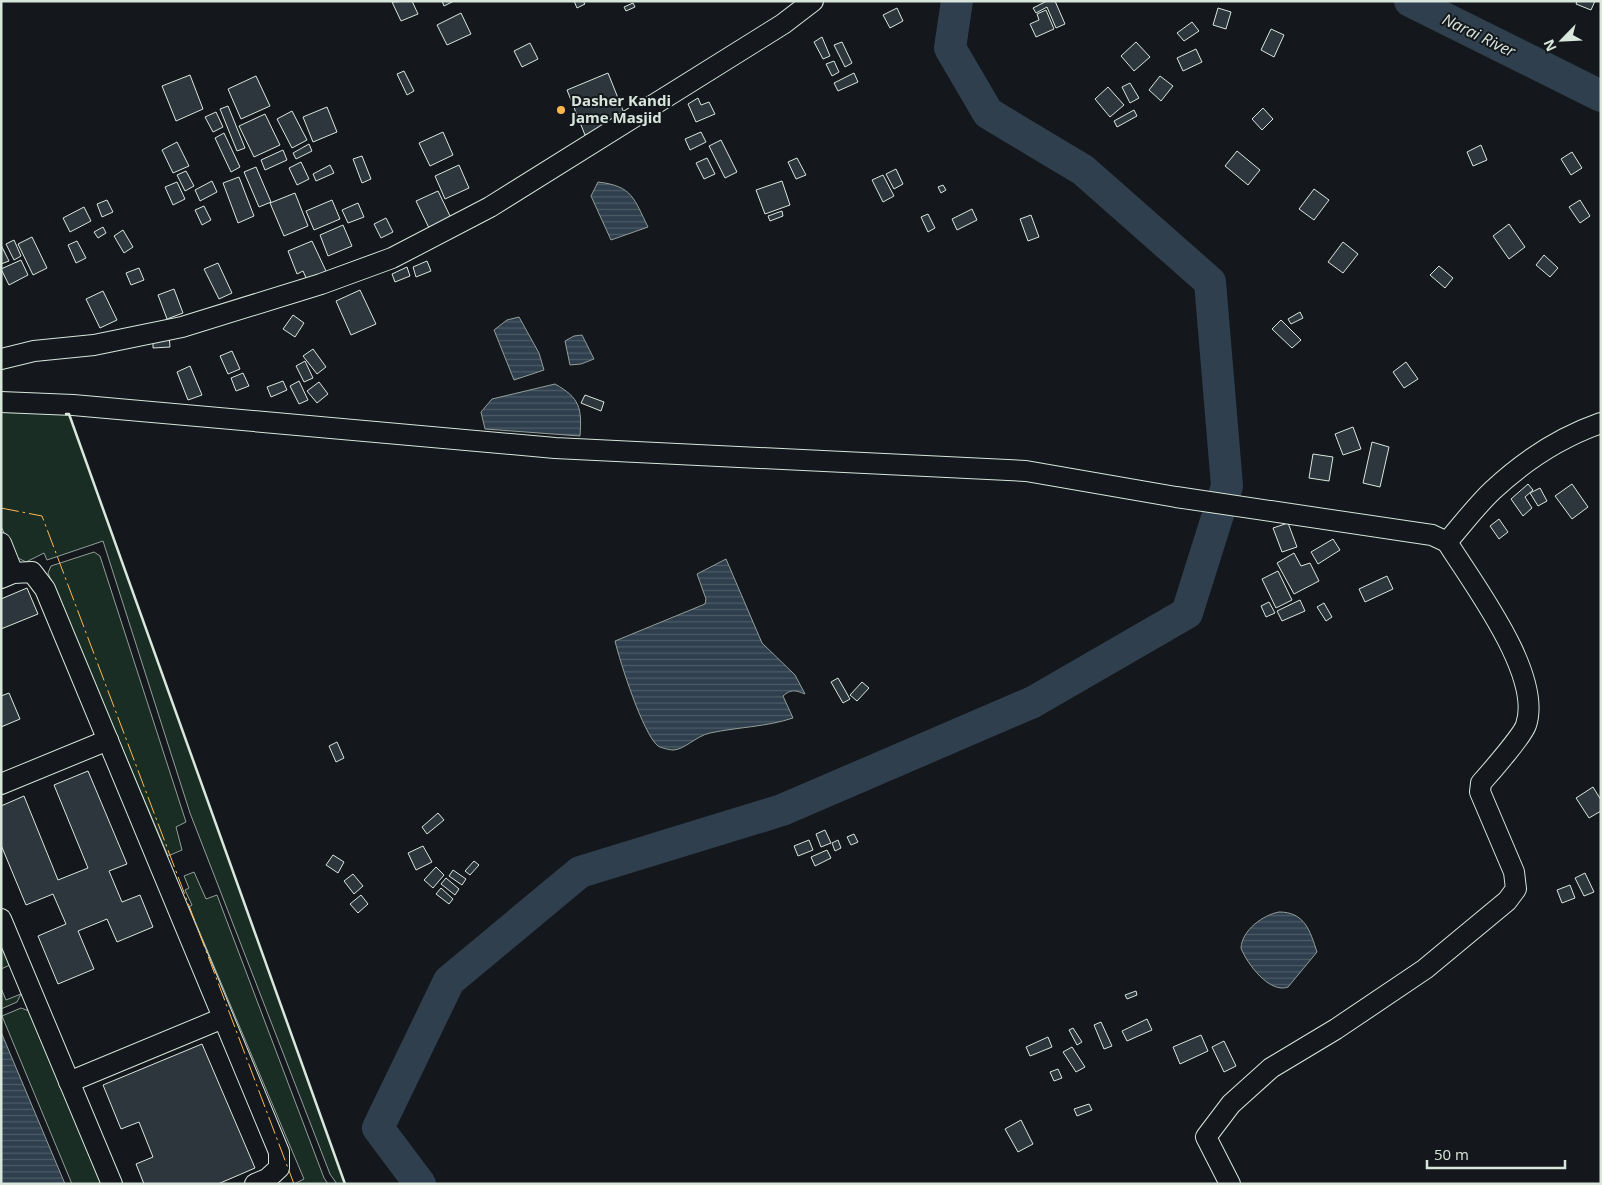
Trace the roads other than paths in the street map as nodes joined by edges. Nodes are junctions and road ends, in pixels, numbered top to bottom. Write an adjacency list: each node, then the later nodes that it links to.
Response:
1 (813, 1): 2 (street)
2 (1, 359)
3 (1, 402): 5 (street)
4 (1601, 423): 5 (street)
5 (1439, 539): 15 (street)
6 (1, 544): 7 (street)
7 (7, 575): 8 (street)
8 (108, 740): 9 (street); 11 (street)
9 (1, 784)
10 (1, 919): 12 (street)
11 (223, 1018): 12 (street); 14 (street)
12 (69, 1082): 13 (street)
13 (112, 1184)
14 (256, 1184)
15 (1230, 1184)

